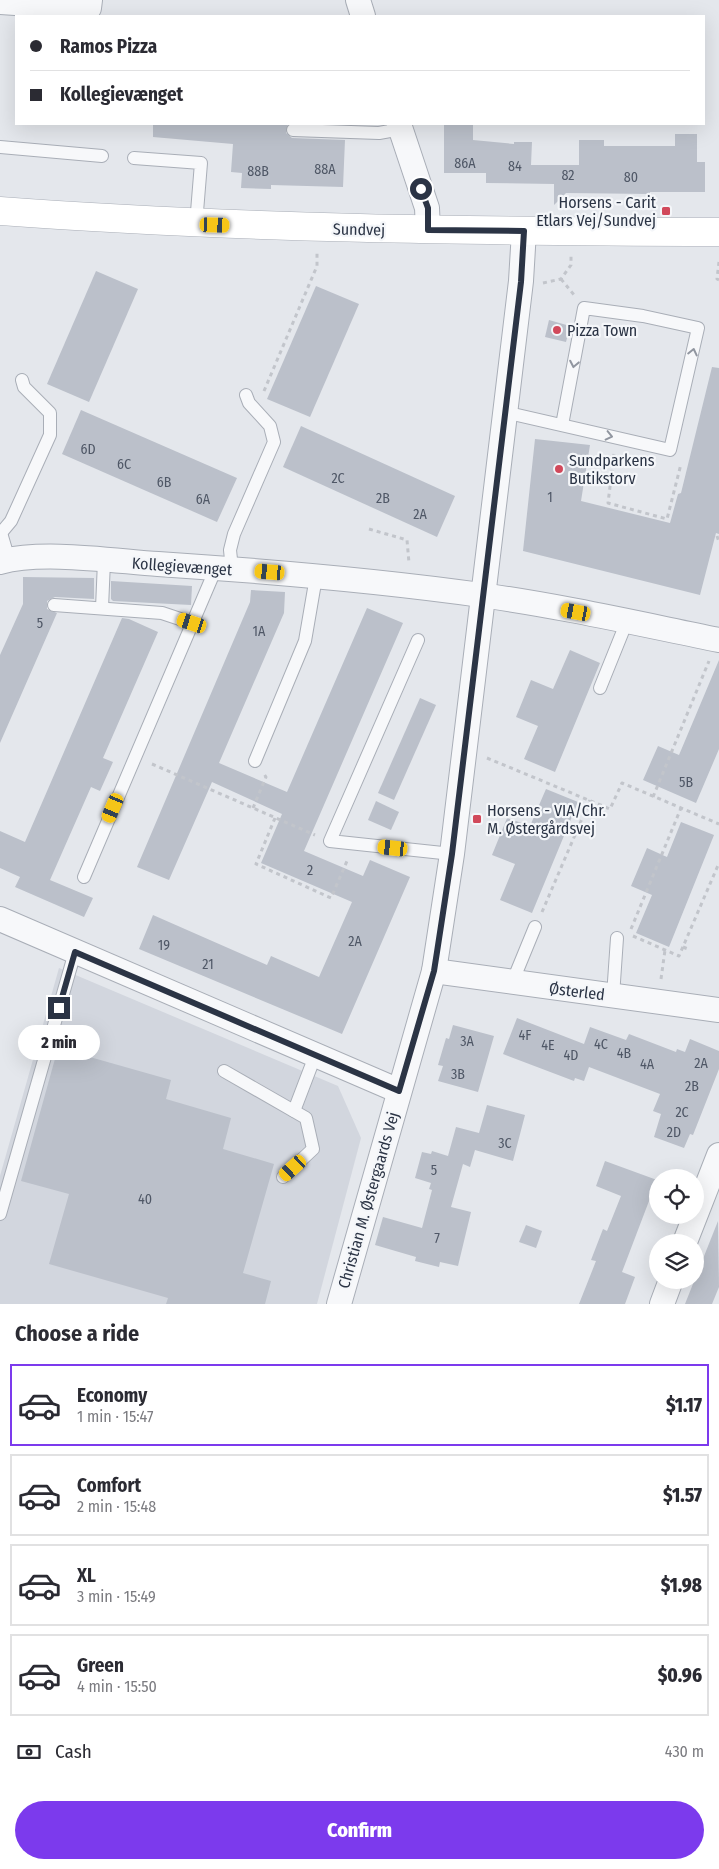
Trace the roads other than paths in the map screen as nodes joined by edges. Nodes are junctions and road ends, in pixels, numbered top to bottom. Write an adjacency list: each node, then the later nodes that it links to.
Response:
1 (90, 0): 3 (street)
2 (358, 0): 4 (street)
3 (0, 2)
4 (363, 15)
5 (400, 126): 6 (lane); 12 (street)
6 (293, 130)
7 (0, 147): 8 (lane)
8 (102, 156)
9 (134, 158): 11 (lane)
10 (0, 211): 11 (main road, Sundvej)
11 (196, 224): 12 (main road, Sundvej)
12 (428, 230): 13 (main road, Sundvej)
13 (524, 231): 14 (main road, Sundvej); 17 (street, Christian M. Østergaards Vej)
14 (719, 232)
15 (22, 380): 19 (lane)
16 (246, 395): 22 (lane)
17 (504, 412): 18 (lane); 24 (street, Christian M. Østergaards Vej)
18 (562, 425): 18 (lane, one-way to 18)
19 (0, 532): 20 (lane)
20 (5, 561): 21 (street, Kollegievænget)
21 (104, 561): 22 (street, Kollegievænget); 26 (lane)
22 (224, 569): 23 (street, Kollegievænget); 28 (lane)
23 (316, 576): 24 (street, Kollegievænget); 32 (lane)
24 (483, 595): 27 (street); 33 (street, Christian M. Østergaards Vej)
25 (54, 606): 26 (lane)
26 (102, 608): 28 (lane)
27 (627, 622): 30 (street); 31 (lane)
28 (192, 623): 34 (lane)
29 (418, 640): 33 (lane)
30 (718, 640)
31 (600, 688)
32 (255, 761)
33 (452, 854): 39 (street, Christian M. Østergaards Vej)
34 (84, 877)
35 (0, 919): 38 (street)
36 (535, 927): 40 (lane)
37 (617, 938): 41 (lane)
38 (75, 952): 43 (street); 49 (lane)
39 (434, 971): 40 (street, Østerled); 45 (street, Christian M. Østergaards Vej)
40 (512, 983): 41 (street, Østerled)
41 (613, 996): 42 (street, Østerled)
42 (719, 1010)
43 (315, 1056): 45 (street); 46 (lane)
44 (224, 1071): 46 (lane)
45 (399, 1091): 52 (street, Christian M. Østergaards Vej)
46 (294, 1111): 48 (lane)
47 (719, 1155): 50 (street)
48 (282, 1177)
49 (0, 1214)
50 (688, 1234)
51 (668, 1289): 53 (street)
52 (339, 1304)
53 (662, 1304)

